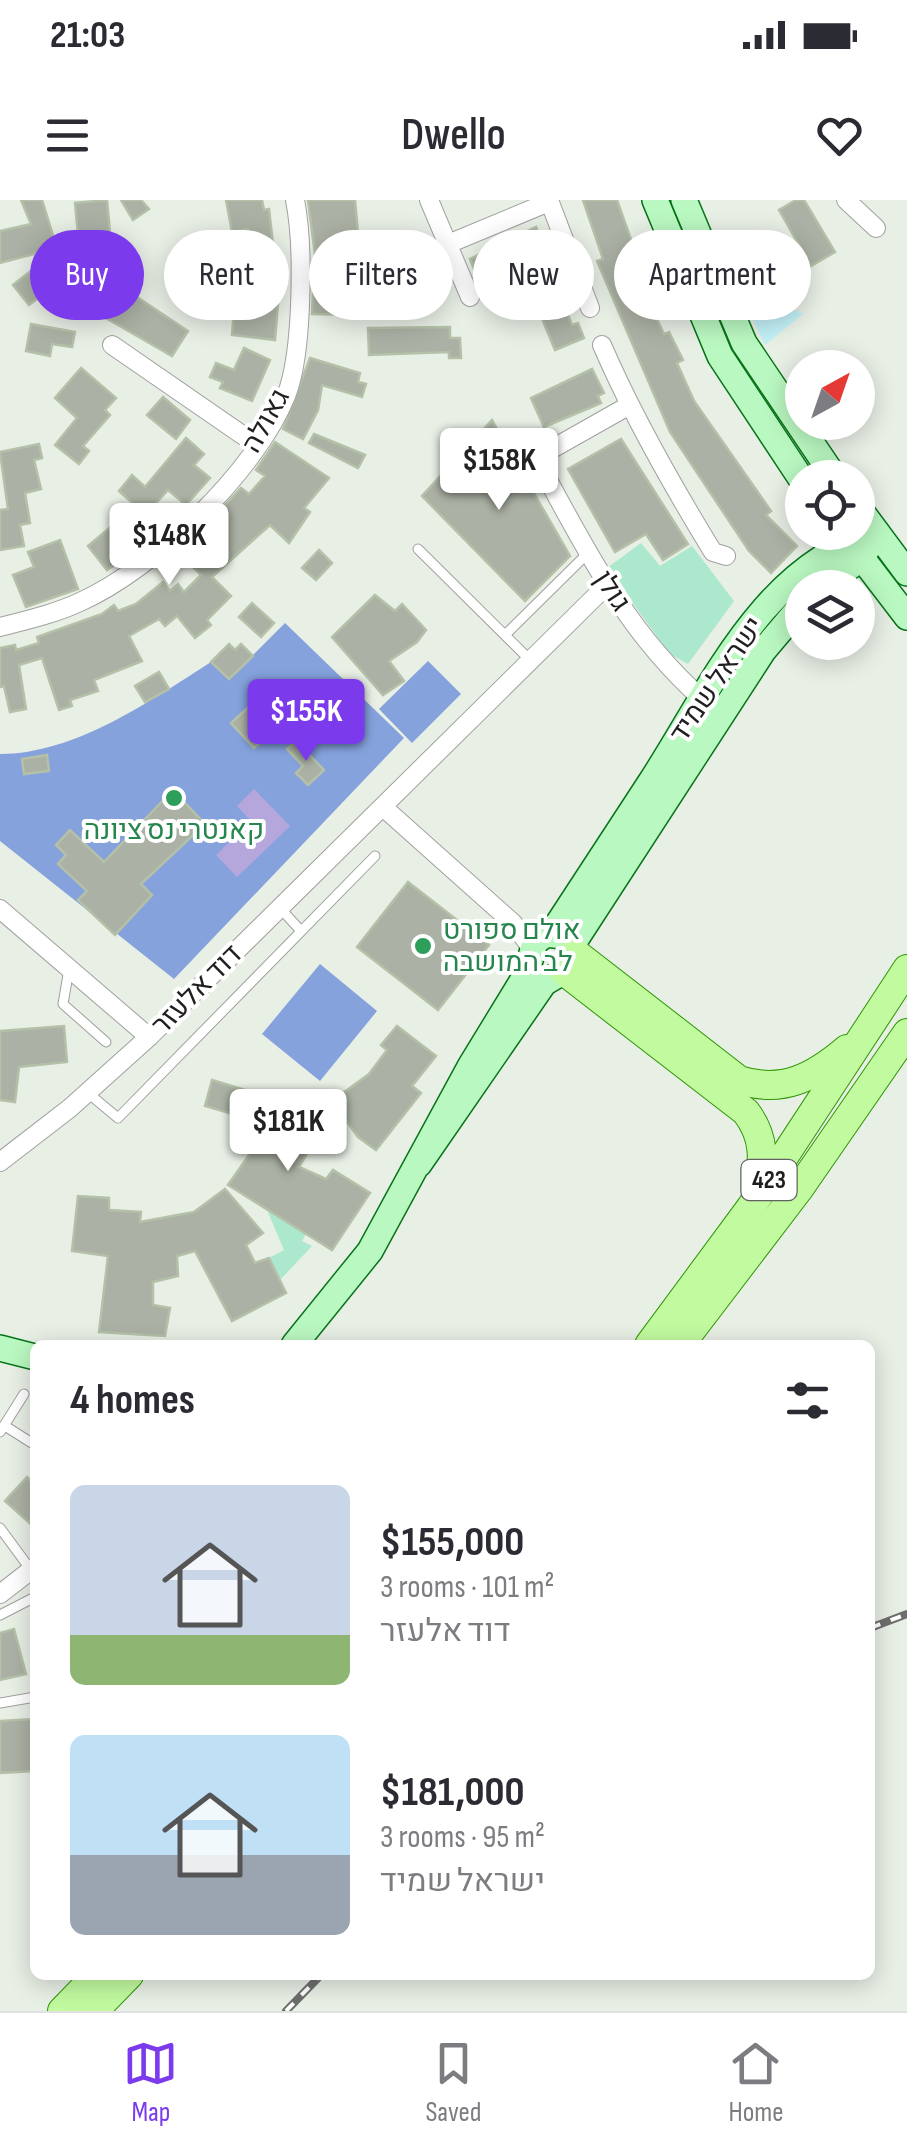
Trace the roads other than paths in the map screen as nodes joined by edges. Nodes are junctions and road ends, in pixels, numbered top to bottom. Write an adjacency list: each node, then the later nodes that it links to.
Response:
1 (294, 200): 16 (street, גאולה)
2 (429, 200): 8 (street)
3 (655, 200): 17 (street)
4 (684, 200): 18 (street)
5 (846, 200): 7 (street)
6 (549, 201): 9 (street); 10 (street)
7 (876, 228)
8 (442, 230)
9 (560, 230)
10 (453, 242)
11 (453, 256): 12 (street)
12 (470, 297)
13 (112, 344): 16 (street)
14 (602, 345): 15 (street)
15 (628, 406): 23 (street, גולן); 24 (street)
16 (257, 444): 32 (street, גאולה)
17 (789, 460)
18 (823, 460)
19 (875, 531): 26 (street)
20 (418, 549): 33 (lane)
21 (844, 550): 25 (street, ישראל שמיד)
22 (855, 550): 30 (street)
23 (588, 553): 27 (street, גולן); 33 (lane)
24 (726, 556)
25 (823, 570)
26 (907, 573)
27 (604, 586): 34 (street, דוד אלעזר); 35 (street, גולן)
28 (785, 597): 35 (street, ישראל שמיד)
29 (875, 600): 30 (street)
30 (907, 617)
31 (785, 625): 41 (street, ישראל שמיד)
32 (0, 627)
33 (506, 634): 34 (lane)
34 (529, 659): 36 (street, דוד אלעזר)
35 (701, 698): 41 (street, ישראל שמיד)
36 (383, 807): 38 (street, דוד אלעזר); 41 (street)
37 (374, 856): 40 (lane)
38 (280, 908): 40 (lane); 46 (street, דוד אלעזר)
39 (0, 909): 42 (street)
40 (301, 931): 49 (lane)
41 (552, 952): 44 (main road); 52 (main road); 53 (street, ישראל שמיד)
42 (69, 965): 46 (street); 47 (lane)
43 (907, 969): 44 (main road, 423)
44 (881, 1010): 52 (main road, 423)
45 (907, 1033): 50 (main road, 423)
46 (150, 1037): 49 (street, דוד אלעזר)
47 (106, 1042)
48 (907, 1053): 50 (main road)
49 (88, 1093): 51 (street, דוד אלעזר)
50 (858, 1104): 55 (main road, 423)
51 (0, 1162)
52 (751, 1207): 54 (main road, 423)
53 (298, 1340)
54 (653, 1340)
55 (684, 1340)
56 (0, 1348): 57 (street)
57 (30, 1356)
58 (24, 1394): 59 (lane)
59 (3, 1429): 60 (lane)
60 (30, 1442)
61 (0, 1528): 62 (lane)
62 (30, 1565)
63 (30, 1571): 64 (street)
64 (1, 1593): 66 (lane)
65 (30, 1600): 66 (lane)
66 (12, 1610): 67 (lane)
67 (0, 1616)
68 (30, 1697): 69 (lane)
69 (0, 1703)
70 (92, 1980): 72 (main road)
71 (124, 1980): 73 (main road)
72 (62, 2011)
73 (94, 2011)

